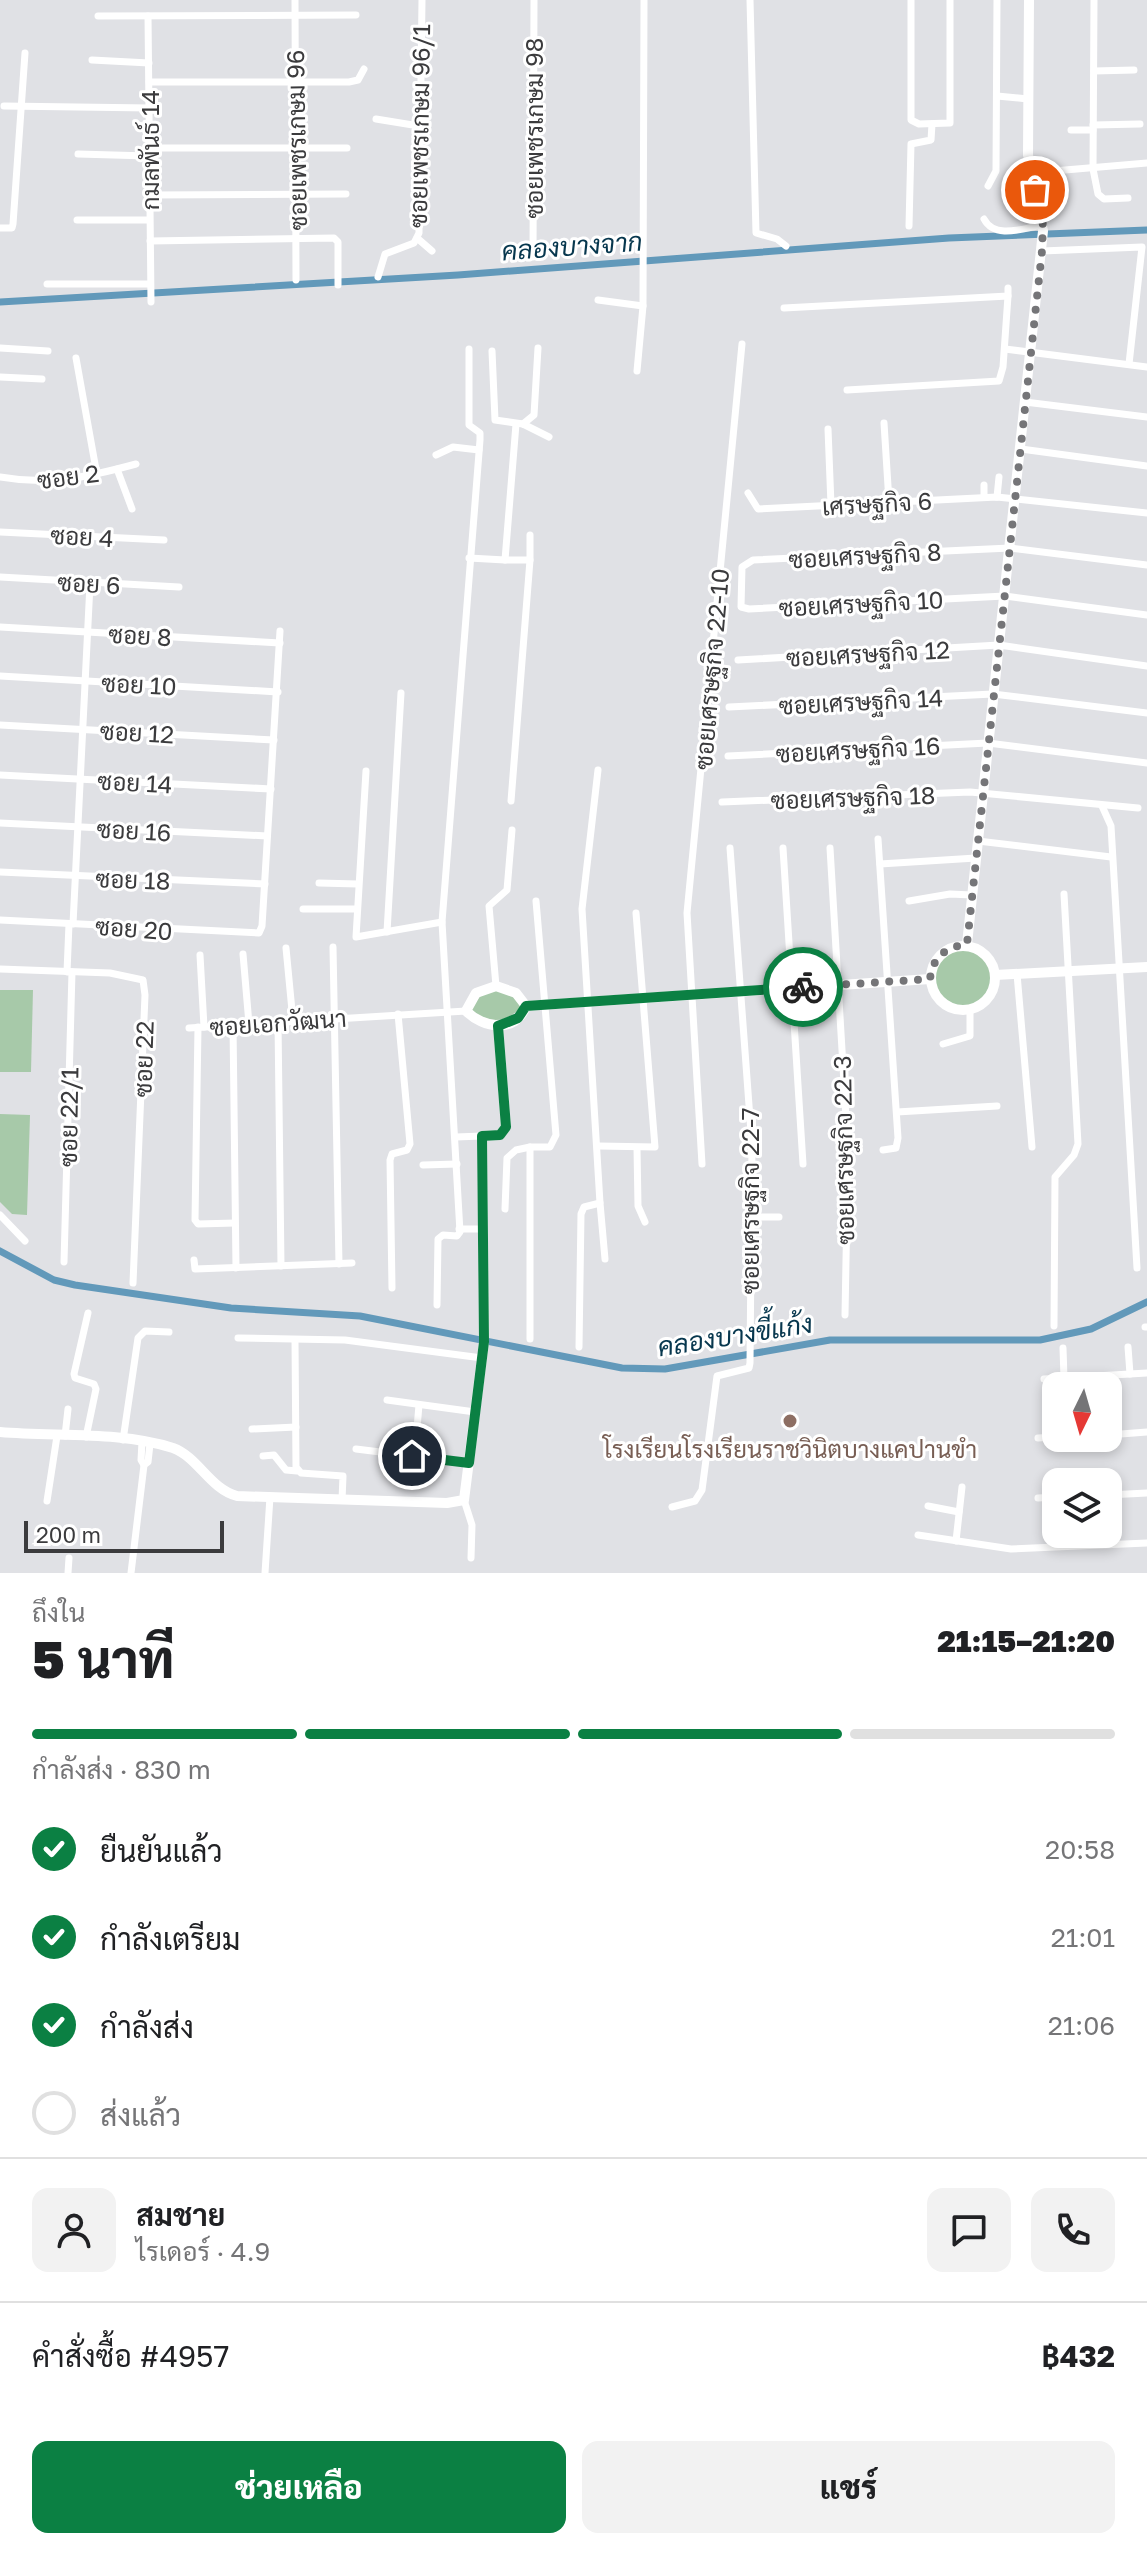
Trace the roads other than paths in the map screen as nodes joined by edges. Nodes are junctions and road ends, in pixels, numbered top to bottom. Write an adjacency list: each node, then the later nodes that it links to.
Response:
1 (295, 0): 11 (street, ซอยเพชรเกษม 96)
2 (422, 0): 31 (street, ซอยเพชรเกษม 96/1)
3 (534, 0): 58 (street, ซอยเพชรเกษม 98)
4 (644, 0): 66 (street)
5 (750, 0): 55 (street)
6 (911, 0): 29 (street)
7 (950, 0): 29 (street)
8 (997, 0): 23 (street)
9 (1029, 0): 24 (street)
10 (1094, 0): 20 (street)
11 (295, 15): 12 (street); 14 (street); 21 (street, ซอยเพชรเกษม 96)
12 (356, 15)
13 (98, 16): 14 (street)
14 (148, 16): 17 (street, กมลพันธ์ 14)
15 (25, 53): 26 (street)
16 (92, 60): 17 (street)
17 (149, 63): 22 (street, กมลพันธ์ 14)
18 (364, 69): 21 (street)
19 (1134, 70): 20 (street)
20 (1094, 71): 32 (street)
21 (295, 81): 22 (street); 34 (street, ซอยเพชรเกษม 96)
22 (149, 82): 27 (street, กมลพันธ์ 14)
23 (997, 96): 24 (street); 41 (street)
24 (1028, 99): 40 (street)
25 (4, 106): 26 (street)
26 (21, 107): 27 (street); 50 (street)
27 (150, 108): 36 (street, กมลพันธ์ 14)
28 (376, 119): 31 (street)
29 (932, 124): 49 (street)
30 (1140, 124): 32 (street)
31 (419, 126): 52 (street, ซอยเพชรเกษม 96/1)
32 (1093, 128): 33 (street); 39 (street)
33 (1071, 130)
34 (296, 148): 35 (street); 36 (street); 42 (street, ซอยเพชรเกษม 96)
35 (347, 148)
36 (149, 152): 37 (street); 44 (street, กมลพันธ์ 14)
37 (78, 154)
38 (1147, 163): 39 (street)
39 (1093, 169): 40 (street); 45 (street)
40 (1030, 173): 51 (street)
41 (988, 186)
42 (297, 194): 43 (street); 44 (street); 53 (street, ซอยเพชรเกษม 96)
43 (346, 194)
44 (149, 195): 48 (street, กมลพันธ์ 14)
45 (1128, 198)
46 (984, 219): 51 (street)
47 (77, 220): 48 (street)
48 (149, 220): 54 (street, กมลพันธ์ 14)
49 (909, 226)
50 (0, 228)
51 (1043, 228): 56 (street)
52 (417, 238): 57 (street); 59 (street, ซอยเพชรเกษม 96/1)
53 (297, 239): 54 (street); 60 (street, ซอยเพชรเกษม 96); 63 (street)
54 (150, 241): 62 (street, กมลพันธ์ 14)
55 (786, 246)
56 (1042, 248): 68 (street); 77 (street)
57 (432, 251)
58 (533, 257)
59 (378, 277)
60 (296, 280)
61 (47, 284): 62 (street)
62 (150, 284): 65 (street, กมลพันธ์ 14)
63 (338, 285)
64 (598, 300): 66 (street)
65 (151, 302)
66 (643, 306): 81 (street)
67 (784, 308): 74 (street)
68 (1135, 317): 69 (street); 79 (street)
69 (1147, 319)
70 (742, 344): 199 (street, ซอยเศรษฐกิจ 22-10)
71 (0, 348): 75 (street)
72 (538, 348): 88 (street)
73 (469, 349): 92 (street)
74 (1005, 349): 77 (street); 84 (street)
75 (48, 351)
76 (492, 351): 88 (street)
77 (1031, 353): 79 (street); 85 (street)
78 (76, 358): 97 (street)
79 (1129, 364): 80 (street)
80 (1147, 367)
81 (637, 371)
82 (0, 377): 83 (street)
83 (42, 379)
84 (847, 390)
85 (1025, 402): 86 (street); 91 (street)
86 (1147, 417)
87 (884, 423): 105 (street)
88 (520, 424): 90 (street); 114 (street)
89 (828, 429): 106 (street)
90 (549, 437)
91 (1021, 449): 95 (street); 104 (street)
92 (479, 450): 93 (street); 113 (street)
93 (436, 455)
94 (136, 464): 96 (street, ซอย 2)
95 (1147, 466)
96 (117, 469): 97 (street, ซอย 2); 107 (street)
97 (97, 475): 98 (street, ซอย 2)
98 (0, 477)
99 (999, 477): 103 (street)
100 (984, 485): 102 (street)
101 (748, 493): 106 (street, เศรษฐกิจ 6)
102 (984, 497): 103 (street, เศรษฐกิจ 6); 105 (street, เศรษฐกิจ 6)
103 (997, 497): 104 (street, เศรษฐกิจ 6)
104 (1015, 498): 108 (street, เศรษฐกิจ 6); 112 (street)
105 (889, 502): 106 (street, เศรษฐกิจ 6)
106 (831, 505)
107 (132, 509)
108 (1147, 513)
109 (0, 532): 111 (street, ซอย 4)
110 (530, 535): 115 (street)
111 (164, 540)
112 (1010, 548): 116 (street, ซอยเศรษฐกิจ 8); 119 (street, ซอยเศรษฐกิจ 8); 121 (street)
113 (469, 558): 114 (street); 178 (street)
114 (505, 560): 115 (street)
115 (530, 560): 149 (street)
116 (1147, 565)
117 (0, 577): 118 (street, ซอย 6)
118 (90, 584): 120 (street, ซอย 6); 124 (street, ซอย 22/1)
119 (739, 585): 121 (street, ซอยเศรษฐกิจ 10)
120 (179, 587)
121 (1005, 596): 122 (street); 127 (street)
122 (1147, 615)
123 (0, 627): 124 (street, ซอย 8)
124 (88, 631): 126 (street, ซอย 8); 131 (street, ซอย 22/1)
125 (280, 631): 126 (street)
126 (280, 643): 132 (street)
127 (999, 645): 128 (street, ซอยเศรษฐกิจ 12); 129 (street, ซอยเศรษฐกิจ 12); 134 (street)
128 (738, 660)
129 (1147, 666)
130 (0, 676): 131 (street, ซอย 10)
131 (86, 681): 132 (street, ซอย 10); 138 (street, ซอย 22/1)
132 (278, 692): 139 (street)
133 (401, 693): 180 (street)
134 (993, 694): 135 (street, ซอยเศรษฐกิจ 14); 136 (street, ซอยเศรษฐกิจ 14); 140 (street)
135 (729, 707)
136 (1147, 713)
137 (0, 725): 138 (street, ซอย 12)
138 (84, 729): 139 (street, ซอย 12); 146 (street, ซอย 22/1)
139 (274, 740): 147 (street)
140 (988, 743): 141 (street, ซอยเศรษฐกิจ 16); 142 (street, ซอยเศรษฐกิจ 16); 148 (street)
141 (728, 756)
142 (1147, 763)
143 (598, 770): 201 (street)
144 (366, 771): 169 (street)
145 (0, 775): 146 (street, ซอย 14)
146 (80, 779): 147 (street, ซอย 14); 154 (street, ซอย 22/1)
147 (271, 789): 156 (street)
148 (983, 792): 150 (street, ซอยเศรษฐกิจ 18); 151 (street, ซอยเศรษฐกิจ 18); 158 (street)
149 (511, 801)
150 (722, 802)
151 (1102, 806): 152 (street, ซอยเศรษฐกิจ 18); 162 (street)
152 (1138, 808)
153 (0, 823): 154 (street, ซอย 16)
154 (78, 827): 156 (street, ซอย 16); 166 (street, ซอย 22/1)
155 (512, 830): 196 (street)
156 (267, 836): 168 (street)
157 (878, 839): 164 (street)
158 (978, 841): 162 (street); 163 (street)
159 (730, 848): 198 (street, ซอยเศรษฐกิจ 22-7)
160 (783, 848): 197 (street)
161 (830, 848): 195 (street, ซอยเศรษฐกิจ 22-3)
162 (1111, 857): 187 (street)
163 (976, 858): 164 (street); 171 (street)
164 (880, 864): 194 (street)
165 (0, 872): 166 (street, ซอย 18)
166 (75, 877): 168 (street, ซอย 18); 179 (street, ซอย 22/1)
167 (319, 883): 169 (street)
168 (265, 884): 179 (street, ซอย 20)
169 (358, 884): 175 (street)
170 (1064, 894): 189 (street)
171 (972, 895): 173 (street); 181 (street)
172 (536, 901): 202 (street)
173 (909, 901)
174 (303, 909): 175 (street)
175 (356, 909): 180 (street)
176 (636, 913): 200 (street)
177 (0, 920): 179 (street, ซอย 20)
178 (442, 922): 180 (street); 205 (street)
179 (71, 924): 190 (street, ซอย 22/1)
180 (387, 932)
181 (967, 944): 192 (street); 193 (street)
182 (333, 947): 208 (street)
183 (286, 948): 209 (street)
184 (243, 954): 211 (street)
185 (200, 955): 214 (street)
186 (1147, 967): 187 (street)
187 (1117, 968): 189 (street); 246 (street)
188 (0, 969): 190 (street, ซอย 22)
189 (1068, 971): 191 (street); 252 (street)
190 (69, 972): 241 (street, ซอย 22/1); 247 (street, ซอย 22)
191 (1017, 974): 192 (street); 222 (street)
192 (995, 975): 204 (street)
193 (930, 979): 194 (street); 204 (street)
194 (889, 981): 195 (street); 217 (street)
195 (839, 984): 197 (street); 251 (street, ซอยเศรษฐกิจ 22-3)
196 (496, 986): 203 (street); 206 (street)
197 (791, 988): 198 (street); 227 (street)
198 (742, 992): 199 (street); 232 (street, ซอยเศรษฐกิจ 22-7)
199 (691, 995): 200 (street); 226 (street, ซอยเศรษฐกิจ 22-10)
200 (643, 998): 201 (street); 223 (street)
201 (589, 1002): 202 (street); 220 (street)
202 (545, 1005): 203 (street); 221 (street)
203 (526, 1006): 213 (street)
204 (970, 1010): 215 (street)
205 (449, 1011): 206 (street, ซอยเอกวัฒนา); 207 (street, ซอยเอกวัฒนา); 219 (street)
206 (466, 1011): 213 (street)
207 (398, 1014): 208 (street, ซอยเอกวัฒนา); 248 (street)
208 (336, 1019): 209 (street, ซอยเอกวัฒนา); 243 (street)
209 (293, 1021): 210 (street, ซอยเอกวัฒนา)
210 (278, 1022): 211 (street, ซอยเอกวัฒนา); 244 (street)
211 (249, 1024): 212 (street, ซอยเอกวัฒนา)
212 (233, 1025): 214 (street, ซอยเอกวัฒนา); 235 (street)
213 (498, 1026): 218 (street)
214 (197, 1027): 235 (street)
215 (943, 1044)
216 (997, 1106): 217 (street)
217 (897, 1112): 224 (street)
218 (482, 1136): 219 (street); 237 (street)
219 (456, 1137): 225 (street)
220 (599, 1146): 223 (street); 229 (street)
221 (530, 1147): 230 (street); 255 (street)
222 (1032, 1147)
223 (637, 1148): 234 (street)
224 (883, 1150)
225 (457, 1164): 228 (street); 236 (street)
226 (702, 1164)
227 (803, 1164)
228 (423, 1165)
229 (600, 1203): 239 (street); 257 (street)
230 (505, 1209)
231 (0, 1215): 238 (street)
232 (753, 1217): 233 (street); 295 (street, ซอยเศรษฐกิจ 22-7)
233 (779, 1217)
234 (645, 1222)
235 (235, 1223): 245 (street)
236 (459, 1229): 237 (street); 249 (street)
237 (481, 1229): 260 (street)
238 (25, 1241)
239 (605, 1259)
240 (194, 1260): 245 (street)
241 (64, 1262)
242 (352, 1263): 243 (street)
243 (339, 1264): 244 (street)
244 (281, 1266): 245 (street)
245 (236, 1268)
246 (1137, 1268)
247 (133, 1283)
248 (392, 1288)
249 (437, 1305)
250 (88, 1313): 276 (street)
251 (845, 1315)
252 (1054, 1326)
253 (169, 1332): 279 (street)
254 (238, 1338): 256 (street)
255 (530, 1339)
256 (295, 1340): 260 (street); 269 (street)
257 (579, 1347)
258 (1128, 1347): 264 (street)
259 (1063, 1348): 261 (street)
260 (482, 1358): 268 (street)
261 (1064, 1372)
262 (1147, 1373): 264 (street)
263 (1122, 1374): 264 (street)
264 (1130, 1374)
265 (387, 1400): 266 (street)
266 (419, 1405): 268 (street); 270 (street)
267 (68, 1409): 275 (street)
268 (475, 1412): 283 (street)
269 (296, 1427): 271 (street); 284 (street)
270 (417, 1428)
271 (252, 1429)
272 (0, 1432): 275 (street)
273 (1147, 1432): 274 (street)
274 (1122, 1434)
275 (61, 1436): 276 (street); 293 (street)
276 (86, 1437): 279 (street)
277 (1038, 1438): 278 (street)
278 (1042, 1438)
279 (123, 1440): 280 (street)
280 (146, 1443): 288 (street); 303 (street)
281 (356, 1449): 283 (street)
282 (263, 1456): 284 (street)
283 (469, 1463): 292 (street)
284 (297, 1471): 291 (street)
285 (962, 1487): 296 (street)
286 (1147, 1493): 287 (street)
287 (1122, 1494)
288 (270, 1497): 291 (street); 304 (street)
289 (1038, 1498): 290 (street)
290 (1042, 1498)
291 (342, 1500): 292 (street)
292 (464, 1500): 301 (street)
293 (47, 1501)
294 (928, 1506): 296 (street)
295 (672, 1507)
296 (959, 1512): 298 (street)
297 (918, 1535): 298 (street)
298 (956, 1541): 299 (street)
299 (1147, 1543)
300 (69, 1558): 302 (street)
301 (471, 1558)
302 (68, 1573)
303 (131, 1573)
304 (265, 1573)

